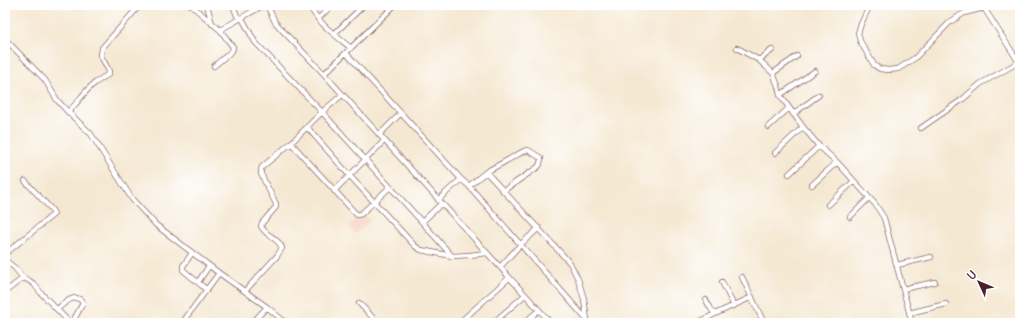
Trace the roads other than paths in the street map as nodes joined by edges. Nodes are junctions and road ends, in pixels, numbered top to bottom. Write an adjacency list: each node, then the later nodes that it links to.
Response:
1 (140, 5): 35 (street)
2 (191, 5): 16 (street)
3 (207, 5): 16 (street)
4 (233, 5): 14 (street)
5 (264, 5): 14 (street)
6 (267, 5): 30 (street)
7 (309, 5): 15 (street)
8 (332, 5): 15 (street)
9 (364, 5): 18 (street)
10 (395, 5): 20 (street)
11 (870, 5): 13 (street)
12 (989, 5): 13 (street)
13 (983, 7): 26 (street)
14 (241, 18): 17 (street); 36 (street)
15 (318, 19): 18 (street)
16 (212, 24): 17 (street)
17 (220, 30): 27 (street)
18 (334, 34): 20 (street)
19 (5, 40): 35 (street)
20 (350, 48): 23 (street)
21 (737, 48): 25 (street)
22 (772, 50): 25 (street)
23 (346, 53): 30 (street); 37 (street)
24 (797, 56): 29 (street)
25 (760, 60): 29 (street)
26 (1019, 63): 42 (street)
27 (214, 66)
28 (814, 71): 32 (street)
29 (773, 73): 32 (street)
30 (324, 74): 31 (street)
31 (342, 95): 36 (street); 43 (street)
32 (780, 95): 34 (street)
33 (819, 95): 38 (street)
34 (789, 108): 38 (street); 40 (street)
35 (68, 112): 69 (street)
36 (322, 112): 39 (street); 48 (street)
37 (401, 113): 43 (street); 53 (street)
38 (793, 114): 41 (street)
39 (307, 127): 45 (street); 52 (street)
40 (768, 127)
41 (804, 127): 46 (street); 47 (street)
42 (921, 128)
43 (379, 135): 44 (street)
44 (384, 141): 48 (street); 63 (street)
45 (291, 143): 59 (street); 87 (street)
46 (819, 146): 49 (street); 51 (street)
47 (775, 153)
48 (365, 160): 52 (street); 58 (street)
49 (837, 162): 55 (street); 56 (street)
50 (486, 172): 57 (street); 60 (street); 60 (street)
51 (789, 174)
52 (349, 175): 59 (street); 62 (street)
53 (461, 179): 57 (street); 63 (street)
54 (25, 181): 71 (street)
55 (854, 181): 61 (street); 64 (street)
56 (812, 185)
57 (469, 186): 68 (street)
58 (390, 187): 62 (street); 66 (street)
59 (334, 191): 62 (street)
60 (503, 192): 67 (street)
61 (869, 198): 65 (street); 75 (street)
62 (374, 202): 72 (street)
63 (440, 202): 66 (street); 70 (street)
64 (828, 205)
65 (850, 217)
66 (422, 222): 72 (street)
67 (539, 228): 68 (street); 100 (street)
68 (521, 244): 77 (street); 100 (street)
69 (192, 253): 76 (street); 82 (street)
70 (486, 253): 72 (street); 77 (street)
71 (5, 254)
72 (452, 256)
73 (931, 257): 75 (street)
74 (5, 260): 80 (street)
75 (897, 265): 85 (street)
76 (209, 266): 78 (street); 82 (street)
77 (500, 267): 81 (street)
78 (219, 273): 86 (street); 87 (street)
79 (742, 277): 90 (street)
80 (23, 278): 88 (street); 96 (street)
81 (509, 278): 89 (street); 106 (street)
82 (198, 282): 86 (street)
83 (722, 282): 94 (street)
84 (935, 282): 85 (street)
85 (903, 289): 98 (street)
86 (207, 290): 102 (street)
87 (246, 291): 95 (street)
88 (5, 292)
89 (525, 295): 97 (street); 107 (street)
90 (752, 297): 94 (street); 111 (street)
91 (706, 300): 99 (street)
92 (359, 303): 105 (street)
93 (946, 304): 98 (street)
94 (734, 306): 99 (street)
95 (267, 307): 103 (street); 104 (street)
96 (57, 309): 101 (street); 101 (street)
97 (539, 310): 108 (street); 109 (street)
98 (909, 313): 112 (street)
99 (715, 314): 110 (street)
100 (587, 321)
101 (71, 323)
102 (182, 323)
103 (252, 323)
104 (286, 323)
105 (375, 323)
106 (458, 323)
107 (493, 323)
108 (524, 323)
109 (551, 323)
110 (697, 323)
111 (764, 323)
112 (912, 323)

